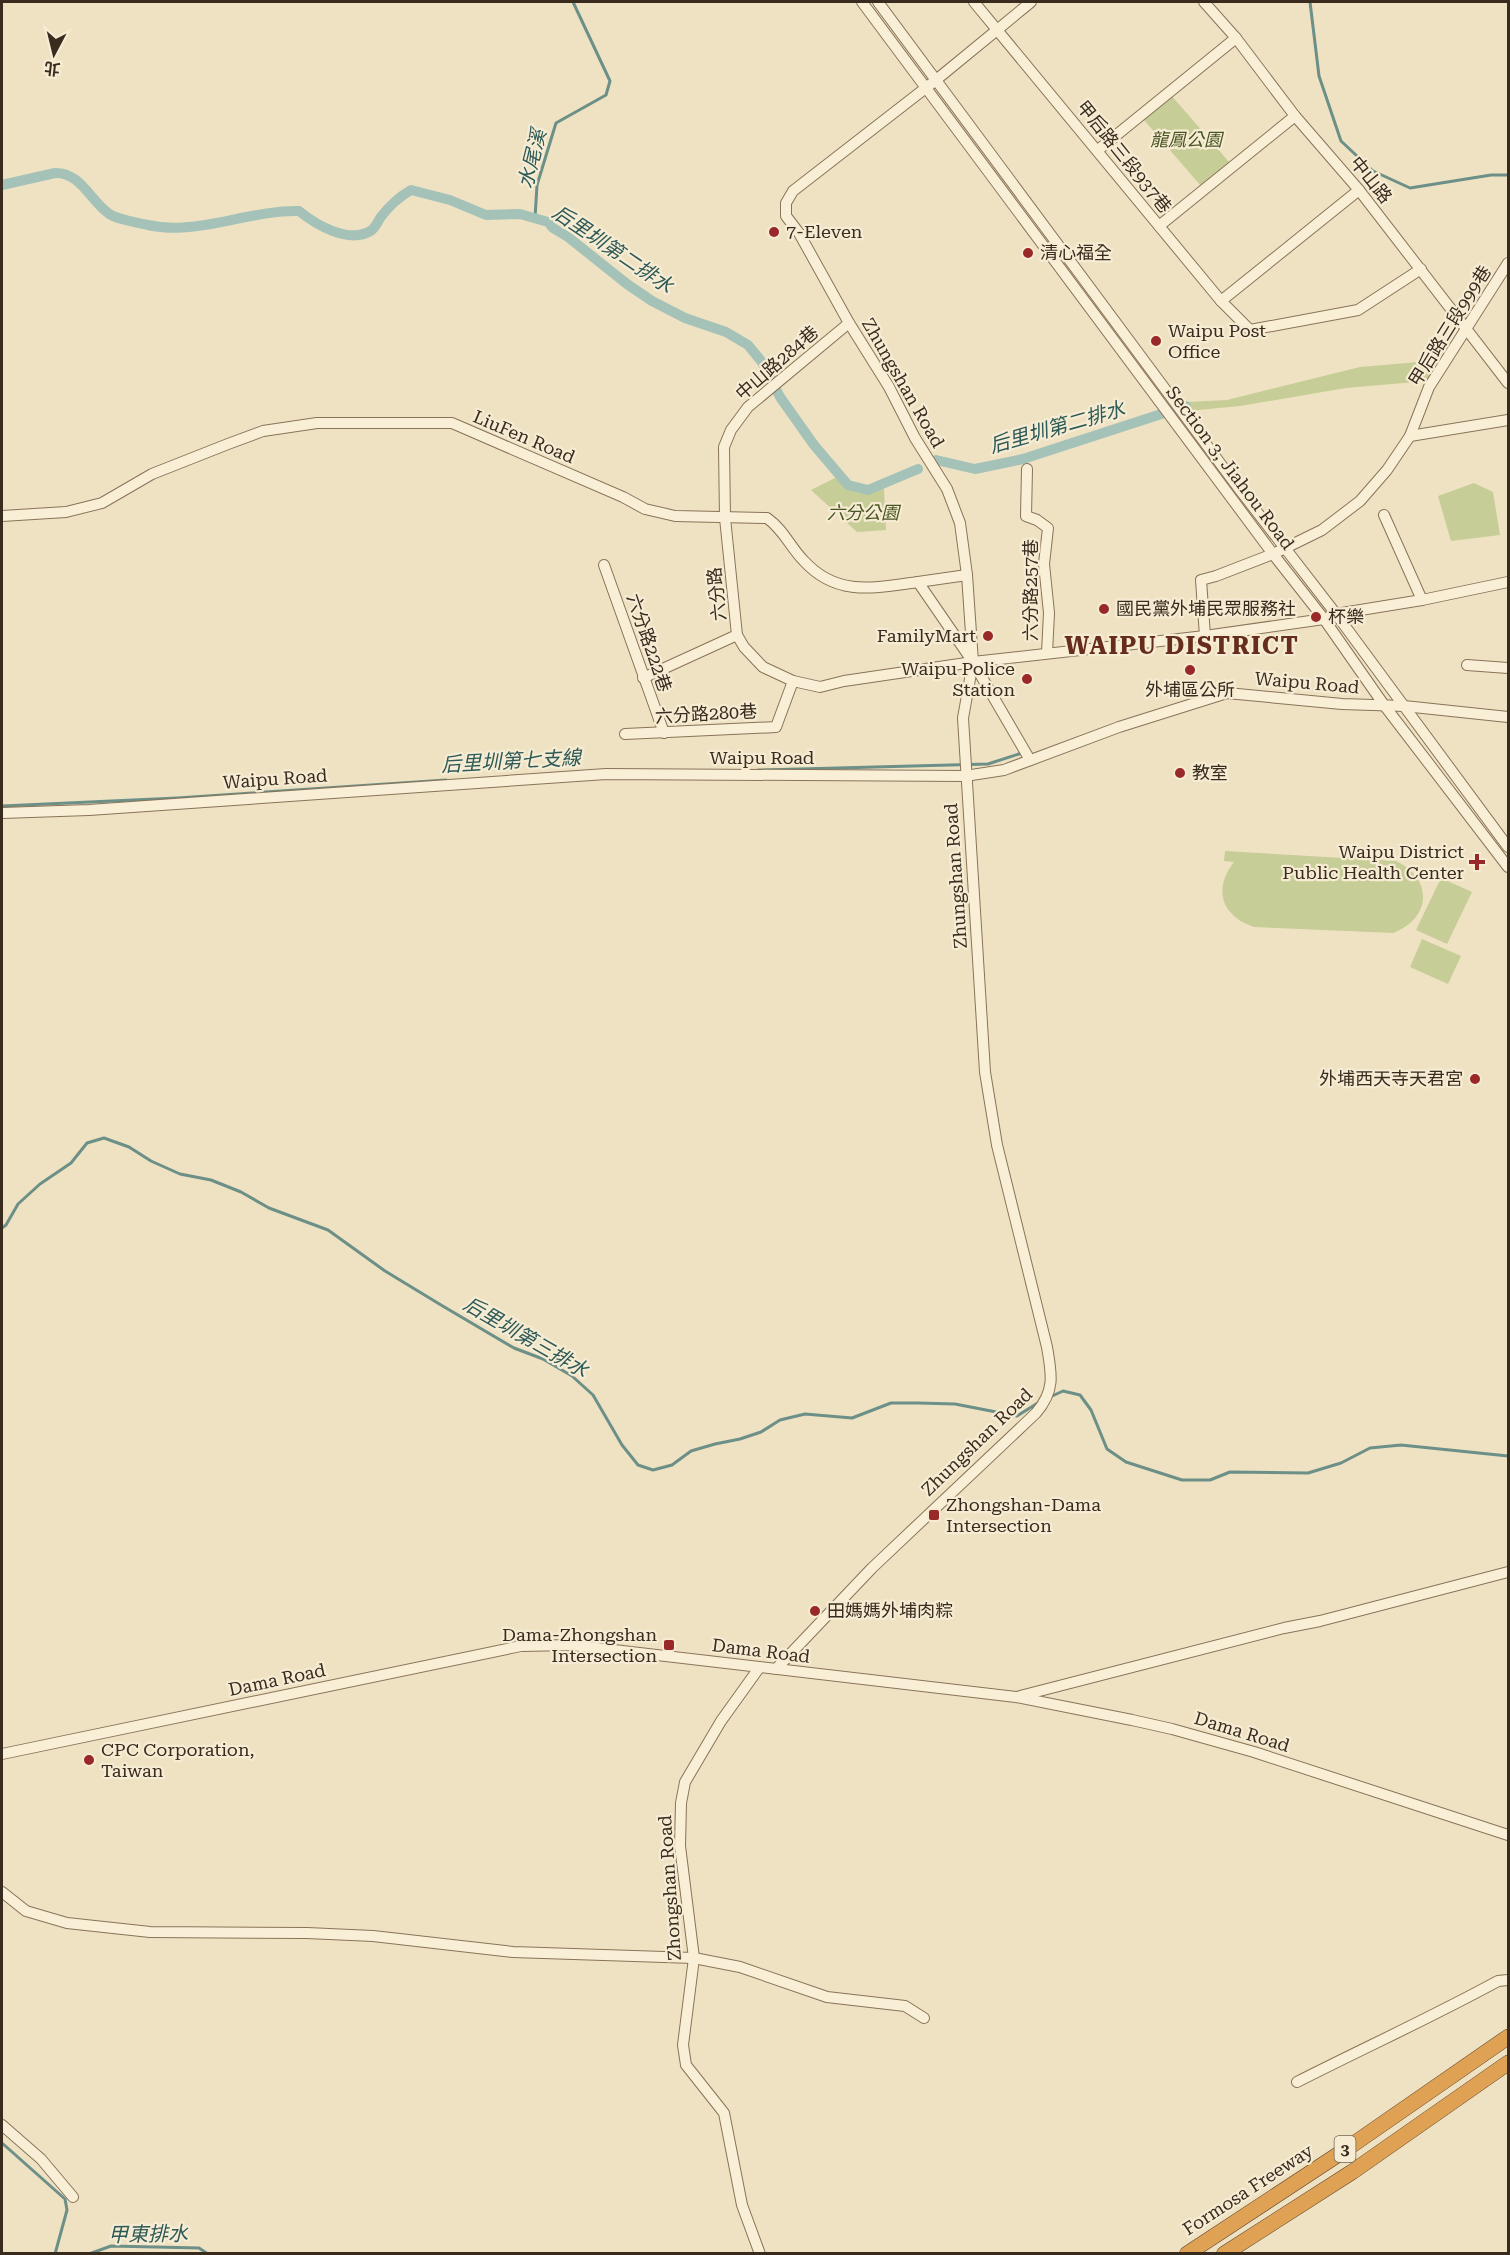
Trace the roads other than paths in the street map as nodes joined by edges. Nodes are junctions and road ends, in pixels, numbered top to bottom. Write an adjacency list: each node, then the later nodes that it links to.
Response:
1 (862, 2): 9 (street, Section 3, Jiahou Road)
2 (878, 2): 8 (street, Section 3, Jiahou Road)
3 (974, 2): 6 (street, 甲后路三段937巷)
4 (1031, 2): 6 (street)
5 (1204, 2): 7 (street, 中山路)
6 (997, 29): 8 (street); 11 (street, 甲后路三段937巷)
7 (1236, 38): 10 (street, 中山路); 11 (street)
8 (936, 80): 9 (street, Zhungshan Road); 27 (street, Section 3, Jiahou Road)
9 (926, 87): 17 (street, Zhungshan Road); 28 (street, Section 3, Jiahou Road)
10 (1294, 116): 12 (street, 中山路); 13 (street)
11 (1098, 150): 13 (street, 甲后路三段937巷)
12 (1359, 190): 15 (street, 中山路); 16 (street)
13 (1159, 226): 16 (street, 甲后路三段937巷)
14 (1509, 263): 18 (street, 甲后路三段999巷)
15 (1421, 269): 16 (street, 甲后路三段937巷); 18 (street, 中山路)
16 (1221, 301)
17 (849, 323): 21 (street, 中山路284巷); 30 (street, Zhungshan Road)
18 (1467, 328): 19 (street, 中山路); 22 (street, 甲后路三段999巷)
19 (1509, 383)
20 (1509, 420): 22 (street)
21 (731, 430): 26 (street, 六分路)
22 (1410, 436): 27 (street, 甲后路三段999巷)
23 (1027, 469): 38 (street, 六分路257巷)
24 (1384, 515): 33 (street)
25 (2, 516): 26 (street, LiuFen Road)
26 (724, 518): 31 (street, LiuFen Road); 36 (street, 六分路)
27 (1284, 547): 28 (street, 甲后路三段999巷); 34 (street, Section 3, Jiahou Road)
28 (1272, 554): 35 (street, Section 3, Jiahou Road); 37 (street, 甲后路三段999巷)
29 (604, 565): 42 (street, 六分路222巷)
30 (967, 575): 31 (street, LiuFen Road); 39 (street, Zhungshan Road)
31 (918, 582): 39 (street)
32 (1509, 582): 33 (street)
33 (1422, 600): 34 (street)
34 (1336, 614): 35 (street); 45 (street, Section 3, Jiahou Road)
35 (1324, 619): 37 (street); 44 (street, Section 3, Jiahou Road)
36 (738, 635): 42 (street, 六分路); 43 (street)
37 (1205, 636): 38 (street)
38 (1047, 653): 39 (street)
39 (973, 662): 43 (street); 49 (street); 50 (street, Zhungshan Road)
40 (1467, 665): 41 (street)
41 (1509, 668)
42 (643, 678): 47 (street, 六分路222巷)
43 (793, 681): 47 (street, 六分路280巷)
44 (1384, 705): 45 (street, Waipu Road); 49 (street, Waipu Road); 53 (street, Section 3, Jiahou Road)
45 (1404, 706): 46 (street, Waipu Road); 52 (street, Section 3, Jiahou Road)
46 (1509, 717)
47 (664, 733): 48 (street, 六分路280巷)
48 (626, 734)
49 (1030, 760): 50 (street, Waipu Road)
50 (965, 776): 51 (street, Waipu Road); 56 (street, Zhungshan Road)
51 (2, 813)
52 (1509, 847)
53 (1509, 867)
54 (1509, 1572): 57 (street)
55 (759, 1668): 56 (street, Dama Road); 58 (street, Dama Road); 61 (street, Zhongshan Road)
56 (776, 1669): 57 (street, Dama Road)
57 (1016, 1697): 59 (street, Dama Road)
58 (2, 1754)
59 (1509, 1835)
60 (2, 1892): 61 (street)
61 (694, 1958): 63 (street); 69 (street, Zhongshan Road)
62 (1509, 1980): 66 (street)
63 (924, 2018)
64 (1504, 2039): 70 (highway, Formosa Freeway / 3)
65 (1509, 2063): 71 (highway, 3)
66 (1297, 2082)
67 (2, 2125): 68 (street)
68 (73, 2197)
69 (760, 2253)
70 (1187, 2253)
71 (1224, 2253)

